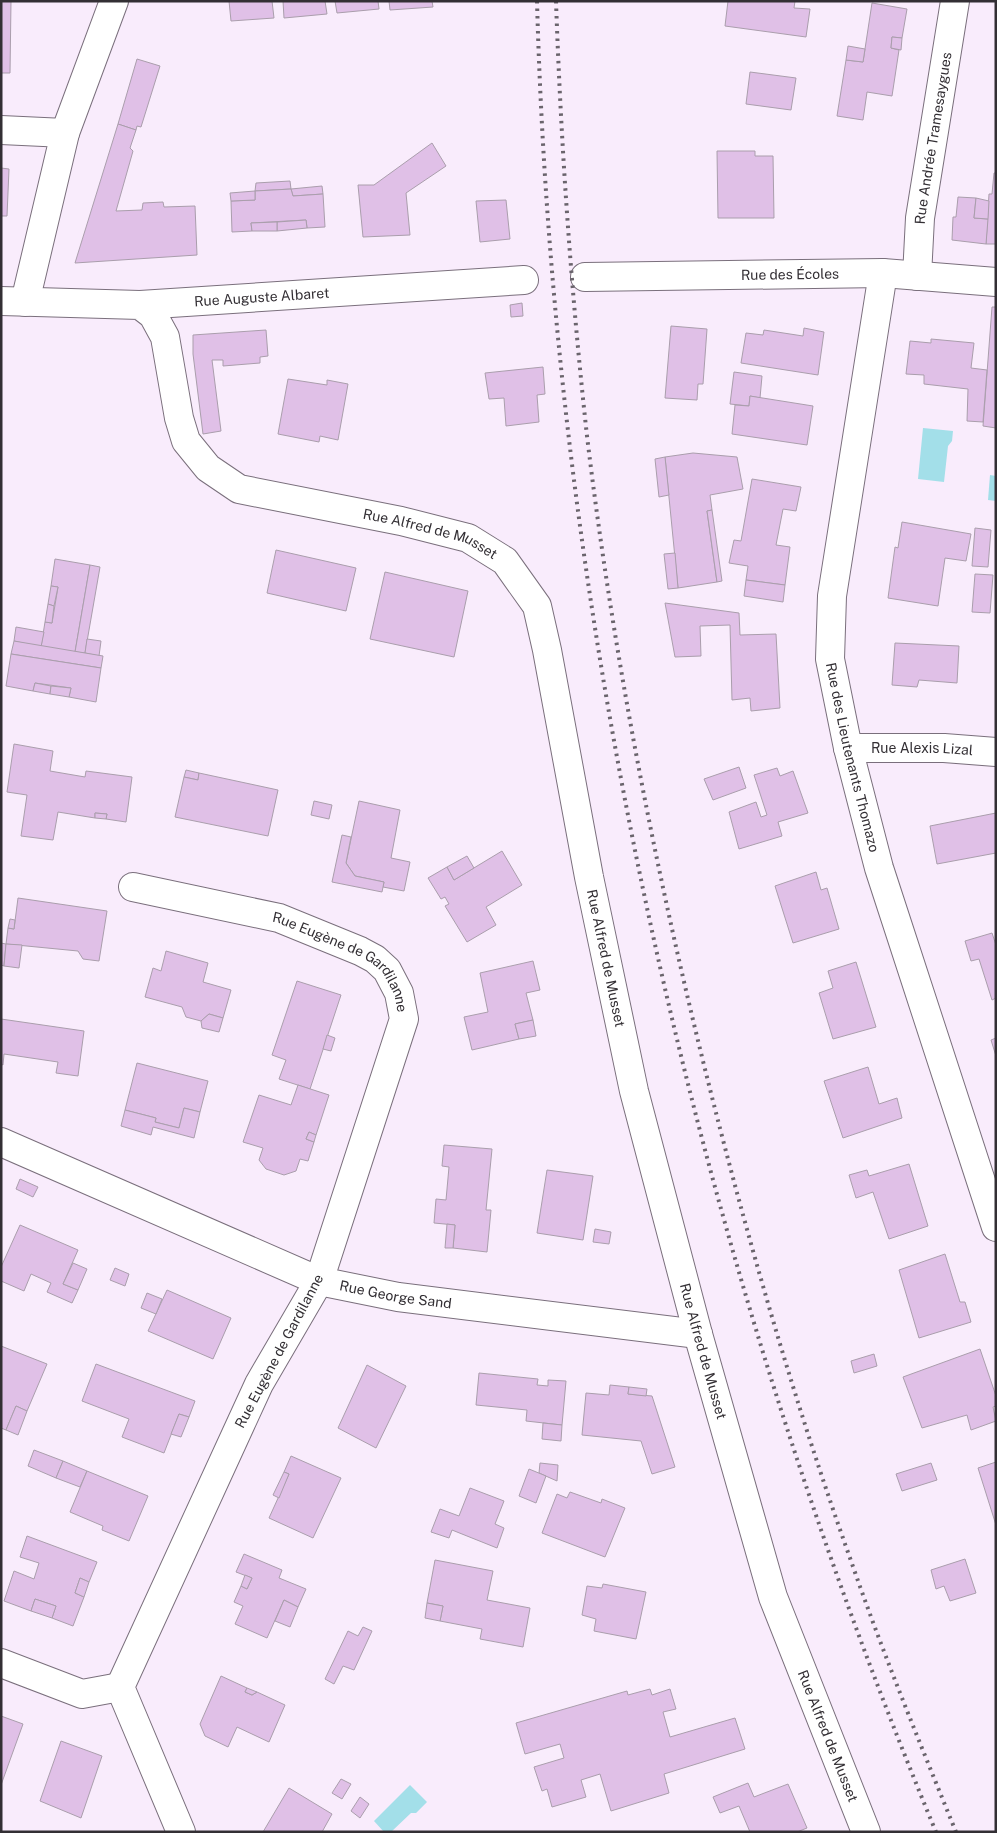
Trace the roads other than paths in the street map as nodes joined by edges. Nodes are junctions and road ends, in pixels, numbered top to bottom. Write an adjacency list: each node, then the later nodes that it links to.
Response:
1 (114, 1): 4 (street)
2 (956, 1): 6 (street, Rue Andrée Tramesaygues)
3 (1, 130): 4 (street)
4 (65, 134): 10 (street)
5 (883, 273): 6 (street, Rue des Écoles); 7 (street, Rue des Écoles); 12 (street, Rue des Lieutenants Thomazo)
6 (917, 276): 9 (street, Rue des Écoles)
7 (585, 277)
8 (524, 280): 11 (street, Rue Auguste Albaret)
9 (996, 282)
10 (13, 302): 11 (street, Rue Auguste Albaret)
11 (140, 305): 18 (street, Rue Alfred de Musset)
12 (848, 748): 13 (street, Rue Alexis Lizal); 16 (street, Rue des Lieutenants Thomazo)
13 (996, 752)
14 (133, 887): 17 (street, Rue Eugène de Gardilanne)
15 (1, 1142): 17 (street, Rue George Sand)
16 (996, 1227)
17 (318, 1281): 18 (street, Rue George Sand); 20 (street, Rue Eugène de Gardilanne)
18 (698, 1334): 22 (street, Rue Alfred de Musset)
19 (1, 1663): 20 (street)
20 (120, 1687): 21 (street)
21 (181, 1832)
22 (866, 1832)

